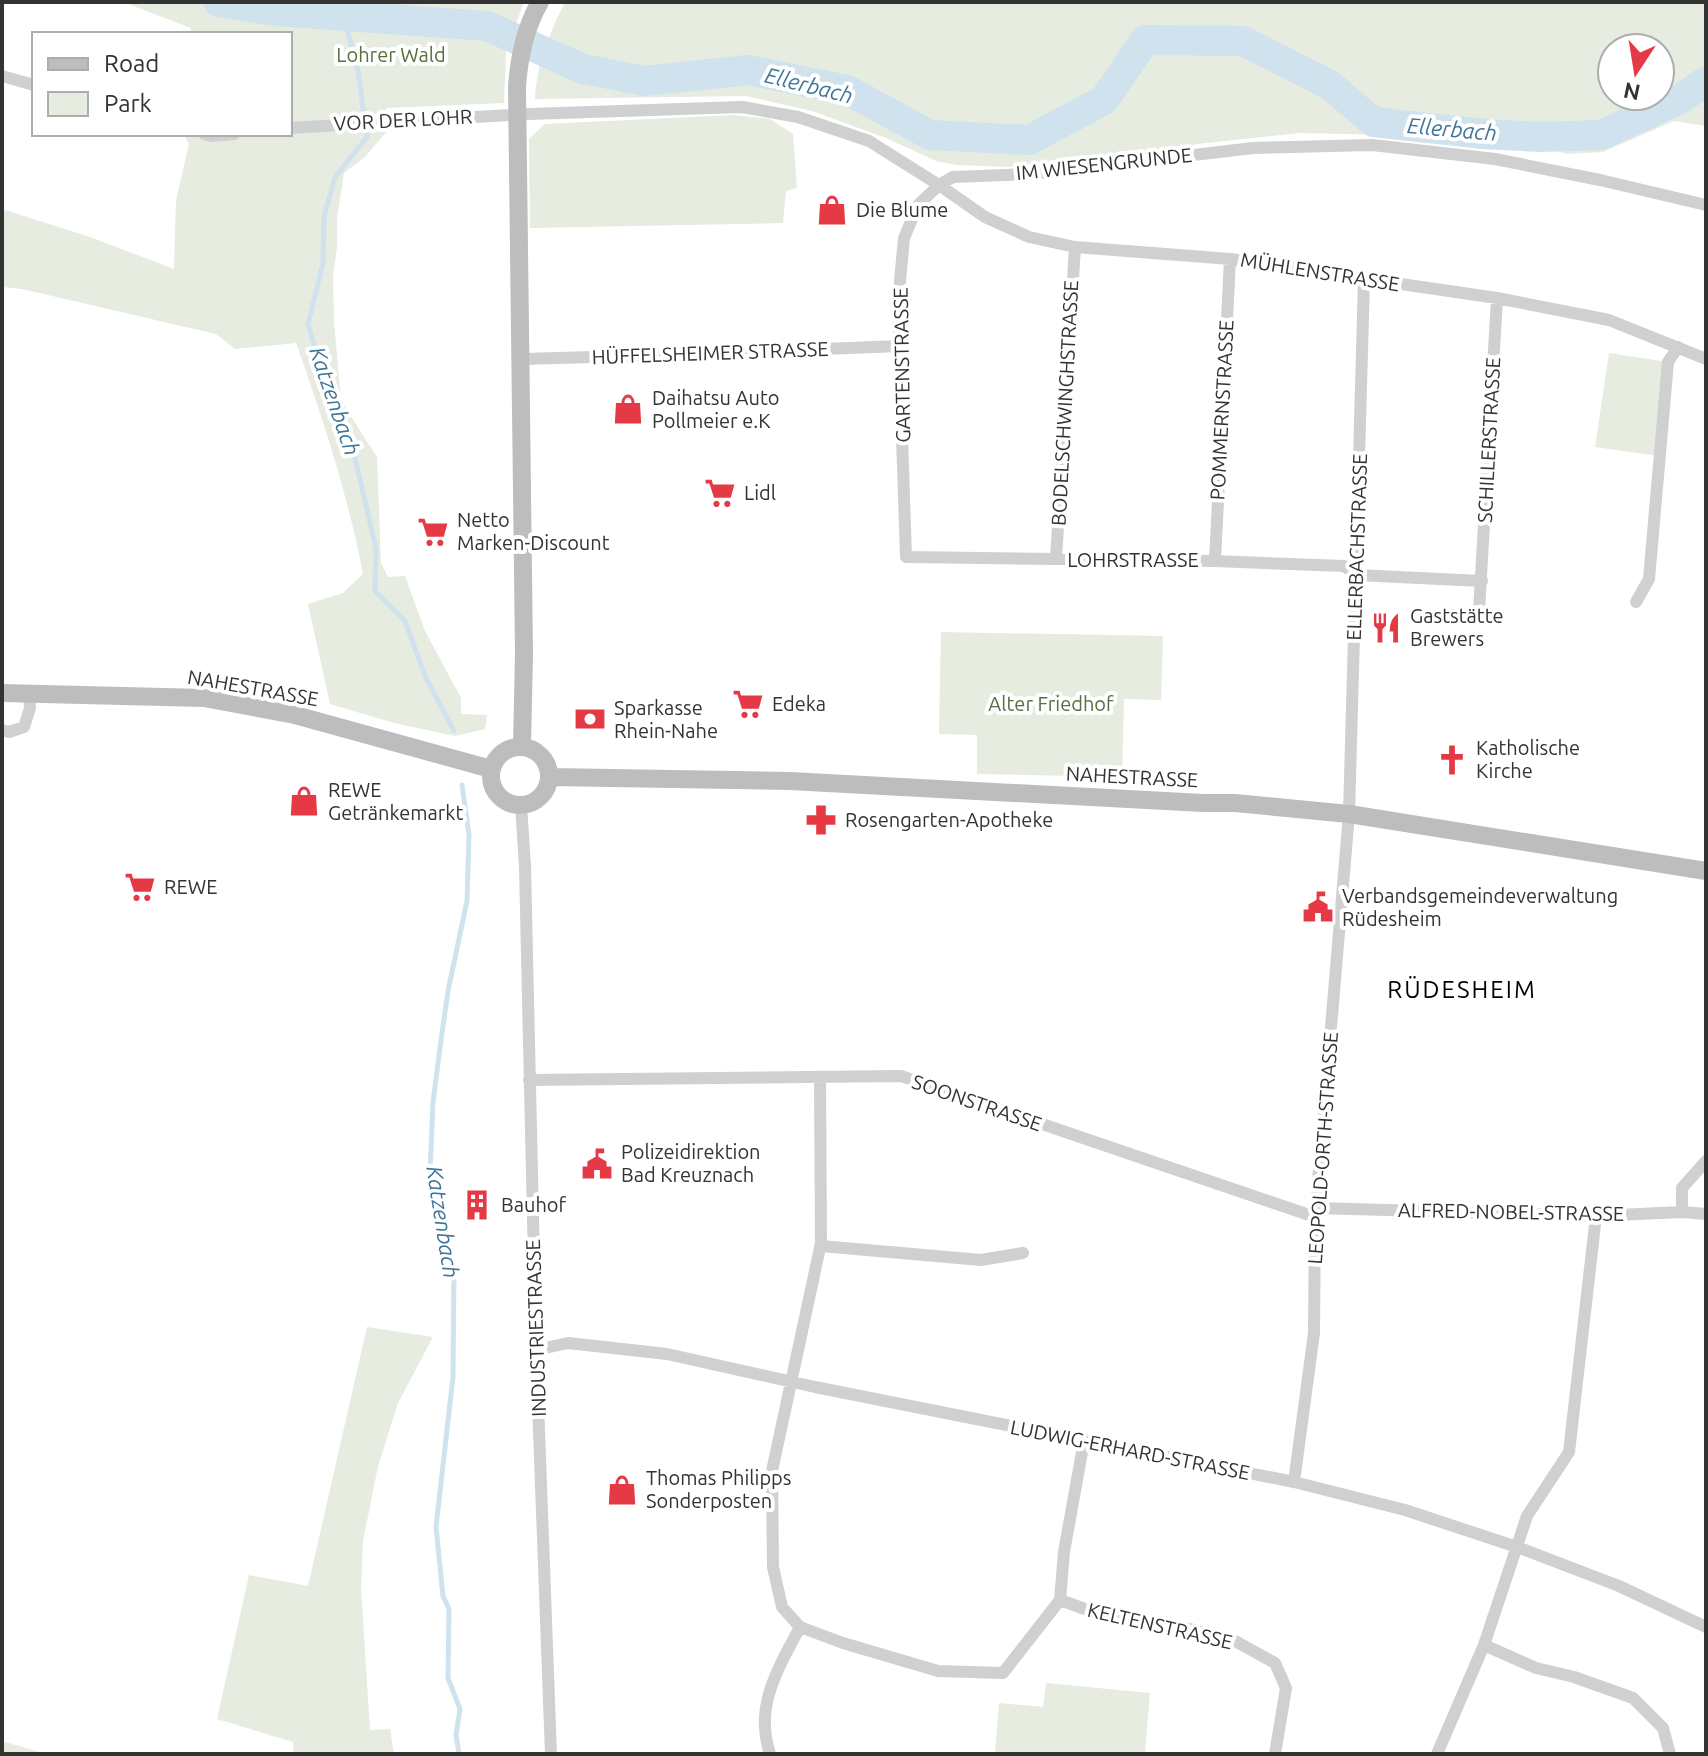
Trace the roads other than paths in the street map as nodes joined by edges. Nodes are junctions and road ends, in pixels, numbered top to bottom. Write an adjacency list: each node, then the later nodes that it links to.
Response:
1 (540, 2): 4 (main road)
2 (2, 76): 3 (street)
3 (32, 84)
4 (517, 115): 5 (street, VOR DER LOHR); 6 (street); 14 (main road)
5 (292, 128)
6 (939, 185): 7 (street, IM WIESENGRUNDE); 8 (street, MÜHLENSTRASSE); 12 (street, GARTENSTRASSE)
7 (1706, 205)
8 (1075, 247): 9 (street, MÜHLENSTRASSE); 17 (street, BODELSCHWINGHSTRASSE)
9 (1230, 259): 10 (street, MÜHLENSTRASSE); 18 (street, POMMERNSTRASSE)
10 (1364, 280): 11 (street, MÜHLENSTRASSE); 19 (street, ELLERBACHSTRASSE)
11 (1497, 298): 13 (street, MÜHLENSTRASSE); 20 (street, SCHILLERSTRASSE)
12 (899, 346): 14 (street, HÜFFELSHEIMER STRASSE); 16 (street, GARTENSTRASSE)
13 (1678, 347): 15 (street, MÜHLENSTRASSE); 21 (street)
14 (522, 359): 26 (main road)
15 (1706, 359)
16 (906, 557): 17 (street, LOHRSTRASSE)
17 (1056, 559): 18 (street, LOHRSTRASSE)
18 (1215, 561): 19 (street, LOHRSTRASSE)
19 (1356, 575): 20 (street); 30 (street, ELLERBACHSTRASSE)
20 (1482, 581): 22 (street, SCHILLERSTRASSE)
21 (1636, 602)
22 (1479, 611)
23 (2, 693): 24 (main road, NAHESTRASSE)
24 (29, 694): 25 (street); 27 (main road, NAHESTRASSE)
25 (2, 730)
26 (522, 746): 27 (main road); 28 (main road)
27 (491, 769): 29 (main road)
28 (550, 777): 29 (main road); 30 (main road, NAHESTRASSE)
29 (521, 805): 33 (street, INDUSTRIESTRASSE)
30 (1349, 814): 31 (main road, NAHESTRASSE); 35 (street, LEOPOLD-ORTH-STRASSE)
31 (1706, 871)
32 (820, 1077): 33 (street, SOONSTRASSE); 35 (street, SOONSTRASSE); 39 (street)
33 (529, 1080): 41 (street, INDUSTRIESTRASSE)
34 (1706, 1161): 36 (street)
35 (1316, 1212): 38 (street, ALFRED-NOBEL-STRASSE); 44 (street, LEOPOLD-ORTH-STRASSE)
36 (1682, 1212): 37 (street, ALFRED-NOBEL-STRASSE); 38 (street, ALFRED-NOBEL-STRASSE)
37 (1706, 1214)
38 (1596, 1216): 45 (street)
39 (821, 1246): 40 (street); 42 (street)
40 (1023, 1253)
41 (536, 1350): 42 (street, LUDWIG-ERHARD-STRASSE); 50 (street, INDUSTRIESTRASSE)
42 (790, 1381): 43 (street, LUDWIG-ERHARD-STRASSE); 47 (street)
43 (1084, 1441): 44 (street, LUDWIG-ERHARD-STRASSE); 46 (street, KELTENSTRASSE)
44 (1294, 1482): 45 (street, LUDWIG-ERHARD-STRASSE)
45 (1517, 1547): 48 (street, LUDWIG-ERHARD-STRASSE); 49 (street)
46 (1060, 1600): 47 (street); 52 (street, KELTENSTRASSE)
47 (800, 1627): 51 (street)
48 (1706, 1627)
49 (1484, 1645): 53 (street); 54 (street)
50 (551, 1754)
51 (770, 1754)
52 (1275, 1754)
53 (1437, 1754)
54 (1670, 1754)

